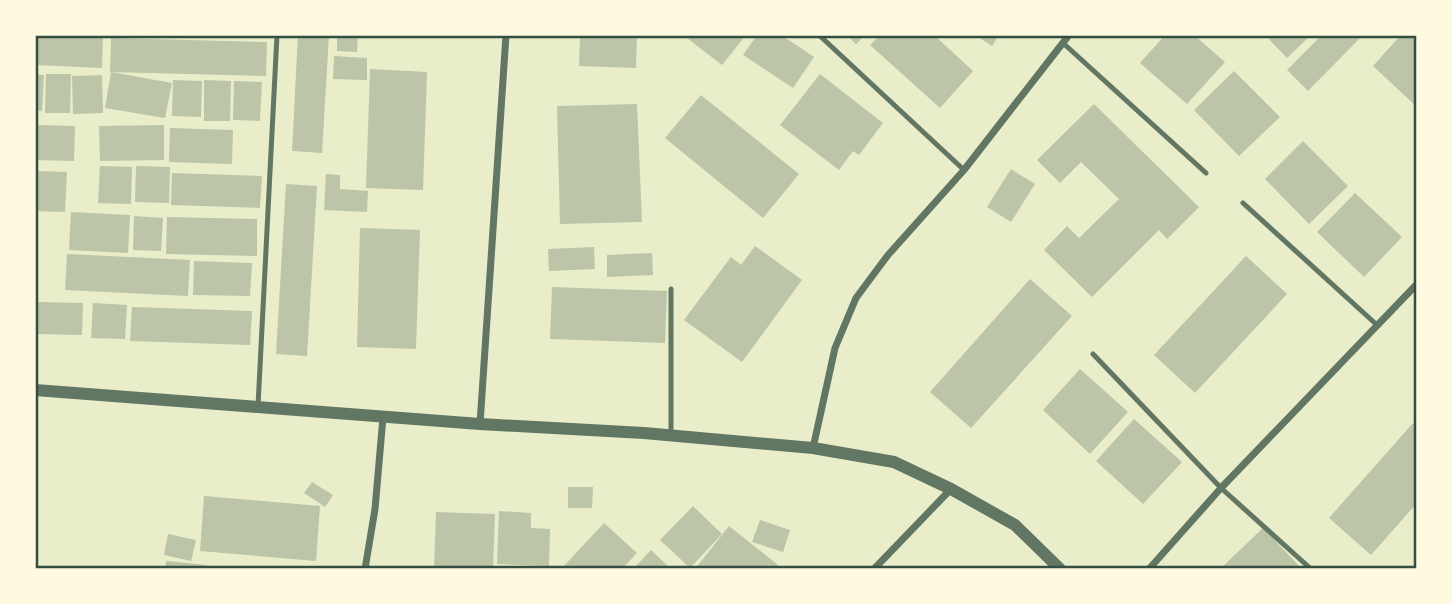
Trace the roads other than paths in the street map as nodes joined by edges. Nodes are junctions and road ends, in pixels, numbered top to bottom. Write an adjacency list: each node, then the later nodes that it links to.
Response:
1 (278, 35): 14 (lane)
2 (506, 35): 16 (street)
3 (819, 35): 6 (lane)
4 (1069, 35): 5 (street)
5 (1063, 43): 6 (street); 7 (lane)
6 (964, 170): 18 (street)
7 (1206, 173)
8 (1242, 203): 11 (lane)
9 (1417, 284): 11 (street)
10 (671, 289): 17 (lane)
11 (1377, 325): 19 (street)
12 (1093, 354): 19 (lane)
13 (35, 390): 14 (street)
14 (258, 407): 15 (street)
15 (383, 417): 16 (street); 21 (street)
16 (480, 424): 17 (street)
17 (671, 436): 18 (street)
18 (813, 448): 20 (street)
19 (1221, 488): 24 (street); 25 (lane)
20 (951, 489): 22 (street); 23 (street)
21 (365, 569)
22 (874, 569)
23 (1060, 569)
24 (1149, 569)
25 (1311, 569)

